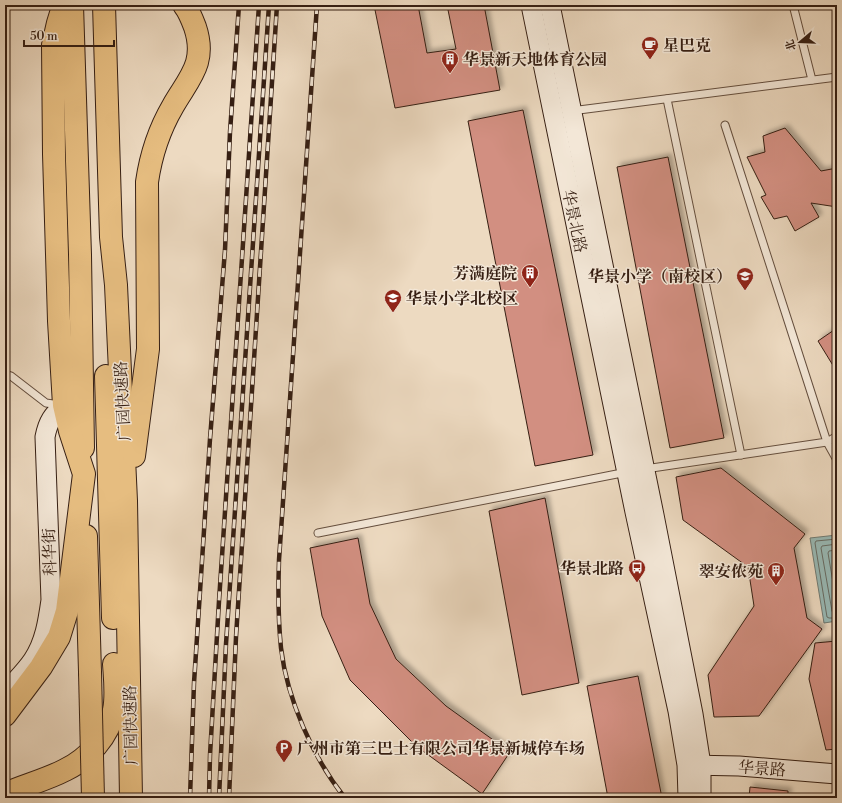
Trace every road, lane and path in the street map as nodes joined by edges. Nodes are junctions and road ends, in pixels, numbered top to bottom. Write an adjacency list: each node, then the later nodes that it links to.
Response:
1 (50, 5): 9 (highway)
2 (65, 5): 9 (highway)
3 (72, 5): 23 (highway)
4 (104, 5): 15 (highway, 广园快速路)
5 (184, 5): 24 (highway)
6 (531, 5): 13 (street, 华景北路)
7 (550, 5): 13 (street, 华景北路)
8 (793, 5): 11 (lane)
9 (53, 45): 17 (highway)
10 (837, 77): 11 (lane)
11 (812, 80): 12 (lane)
12 (667, 99): 13 (lane); 20 (lane)
13 (562, 113): 22 (street, 华景北路)
14 (725, 126): 19 (lane)
15 (111, 237): 24 (highway, 广园快速路); 30 (highway)
16 (5, 374): 17 (lane)
17 (64, 405): 23 (highway); 26 (street, 科华街)
18 (837, 436): 19 (lane)
19 (827, 442): 20 (lane); 21 (lane)
20 (741, 455): 22 (lane)
21 (837, 460)
22 (636, 470): 25 (lane); 28 (street, 华景北路)
23 (84, 474): 27 (highway); 31 (highway, bridge)
24 (126, 501): 32 (highway, 广园快速路)
25 (318, 533)
26 (5, 693)
27 (5, 715)
28 (694, 765): 29 (street, 华景路); 33 (street); 34 (street)
29 (837, 774)
30 (5, 794)
31 (93, 798)
32 (131, 798)
33 (688, 798)
34 (701, 798)

